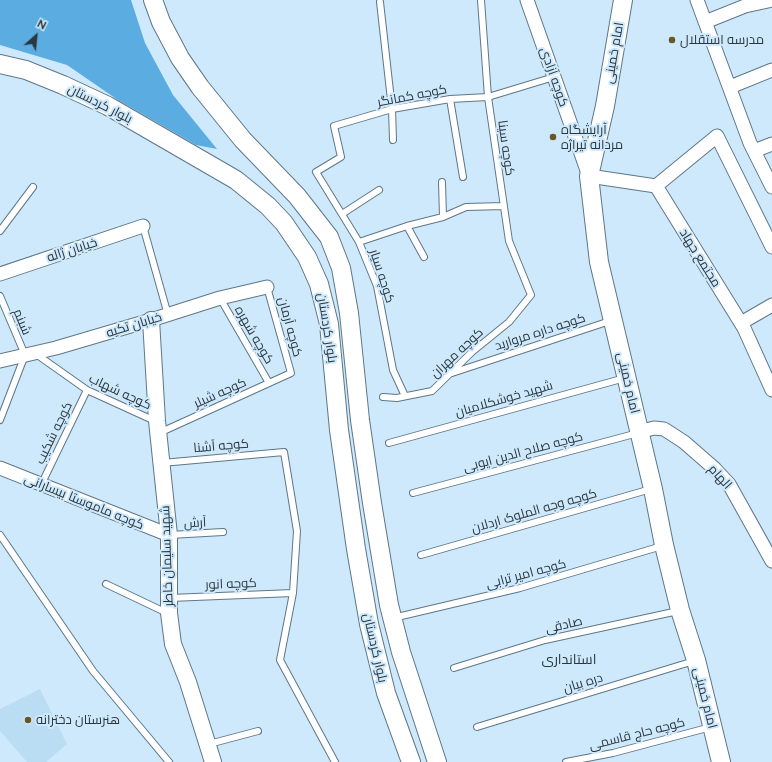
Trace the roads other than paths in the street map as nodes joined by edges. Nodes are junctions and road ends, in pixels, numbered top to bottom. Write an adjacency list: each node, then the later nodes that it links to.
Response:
1 (153, 0): 75 (main road, بلوار کردستان)
2 (481, 0): 13 (lane, کوچه سینا)
3 (527, 0): 11 (street, کوچه آزادی)
4 (623, 0): 20 (main road, امام خمینی)
5 (697, 0): 8 (street)
6 (772, 0): 8 (street)
7 (380, 2): 15 (lane)
8 (705, 22): 12 (street)
9 (0, 64): 85 (main road, بلوار کردستان)
10 (772, 70): 12 (street)
11 (554, 77): 13 (lane, کوچه کمانگر); 20 (street, کوچه آزادی)
12 (730, 87): 18 (street)
13 (488, 97): 14 (lane, کوچه کمانگر); 27 (lane, کوچه سینا)
14 (450, 99): 15 (lane, کوچه کمانگر); 21 (lane)
15 (392, 109): 16 (lane); 19 (lane, کوچه کمانگر)
16 (393, 140)
17 (772, 144): 18 (street)
18 (754, 151): 25 (street)
19 (316, 172): 28 (lane, کوچه سیار)
20 (589, 176): 23 (street); 43 (main road, امام خمینی)
21 (463, 177)
22 (442, 182): 29 (lane)
23 (656, 186): 34 (street); 45 (street, مجتمع جهاد)
24 (33, 187): 32 (lane)
25 (772, 187)
26 (379, 190): 28 (lane)
27 (504, 206): 29 (lane); 38 (lane, کوچه سینا)
28 (342, 214): 33 (lane, کوچه سیار)
29 (443, 217): 31 (lane)
30 (143, 226): 36 (street, خیابان ژاله); 42 (lane)
31 (407, 226): 33 (lane); 35 (lane)
32 (0, 231)
33 (359, 242): 54 (lane, کوچه سیار)
34 (772, 246)
35 (424, 257)
36 (0, 274)
37 (267, 287): 40 (street, خیابان تکیه); 48 (lane, کوچه آرمان)
38 (531, 295): 49 (lane, کوچه مهران)
39 (0, 296): 46 (lane, شبنم)
40 (220, 298): 42 (street, خیابان تکیه); 51 (lane, کوچه شهره)
41 (772, 305): 45 (street)
42 (168, 315): 44 (street, خیابان تکیه)
43 (614, 319): 49 (lane, کوچه داره مروارید); 50 (main road, امام خمینی)
44 (151, 320): 46 (street, خیابان تکیه); 57 (street, شهید سلیمان خاطر)
45 (741, 323): 53 (street, مجتمع جهاد)
46 (30, 354): 47 (street, خیابان تکیه); 52 (lane, کوچه شهاب); 56 (lane)
47 (0, 361)
48 (291, 373): 51 (lane, کوچه شیلر)
49 (451, 373): 54 (lane, کوچه مهران)
50 (626, 377): 58 (main road, امام خمینی); 59 (lane, شهید خوشکلامیان)
51 (269, 383): 57 (lane, کوچه شیلر)
52 (87, 390): 57 (lane, کوچه شهاب); 62 (lane, کوچه شکیب)
53 (772, 390)
54 (405, 396): 55 (lane, کوچه مهران)
55 (383, 397)
56 (0, 420)
57 (157, 427): 60 (street, شهید سلیمان خاطر)
58 (639, 432): 63 (main road, امام خمینی); 64 (lane, کوچه صلاح الدین ایوبی); 70 (street, الهام)
59 (389, 443)
60 (160, 463): 67 (street, شهید سلیمان خاطر); 72 (lane, کوچه آشنا)
61 (0, 468): 62 (street, کوچه ماموستا بیسارانی)
62 (41, 485): 67 (street, کوچه ماموستا بیسارانی)
63 (653, 489): 68 (main road, امام خمینی); 69 (lane, کوچه وجه الملوک اردلان)
64 (413, 493)
65 (223, 532): 67 (lane, آرش)
66 (0, 535): 82 (lane)
67 (169, 535): 73 (street, شهید سلیمان خاطر)
68 (664, 546): 74 (main road, امام خمینی); 75 (lane, کوچه امیر ترابی)
69 (421, 555)
70 (772, 561)
71 (106, 584): 73 (lane)
72 (293, 593): 73 (lane, کوچه انور); 84 (lane)
73 (169, 606): 81 (street, شهید سلیمان خاطر)
74 (680, 610): 76 (main road, امام خمینی); 77 (lane, صادقی)
75 (393, 618): 86 (main road, بلوار کردستان)
76 (696, 660): 78 (lane, دره بیان); 79 (main road, امام خمینی)
77 (454, 668)
78 (477, 727)
79 (713, 727): 87 (lane, کوچه حاج قاسمی); 88 (main road, امام خمینی)
80 (258, 731): 81 (lane)
81 (207, 744): 83 (street, شهید سلیمان خاطر)
82 (169, 762)
83 (213, 762)
84 (335, 762)
85 (411, 762)
86 (437, 762)
87 (566, 762)
88 (720, 762)

